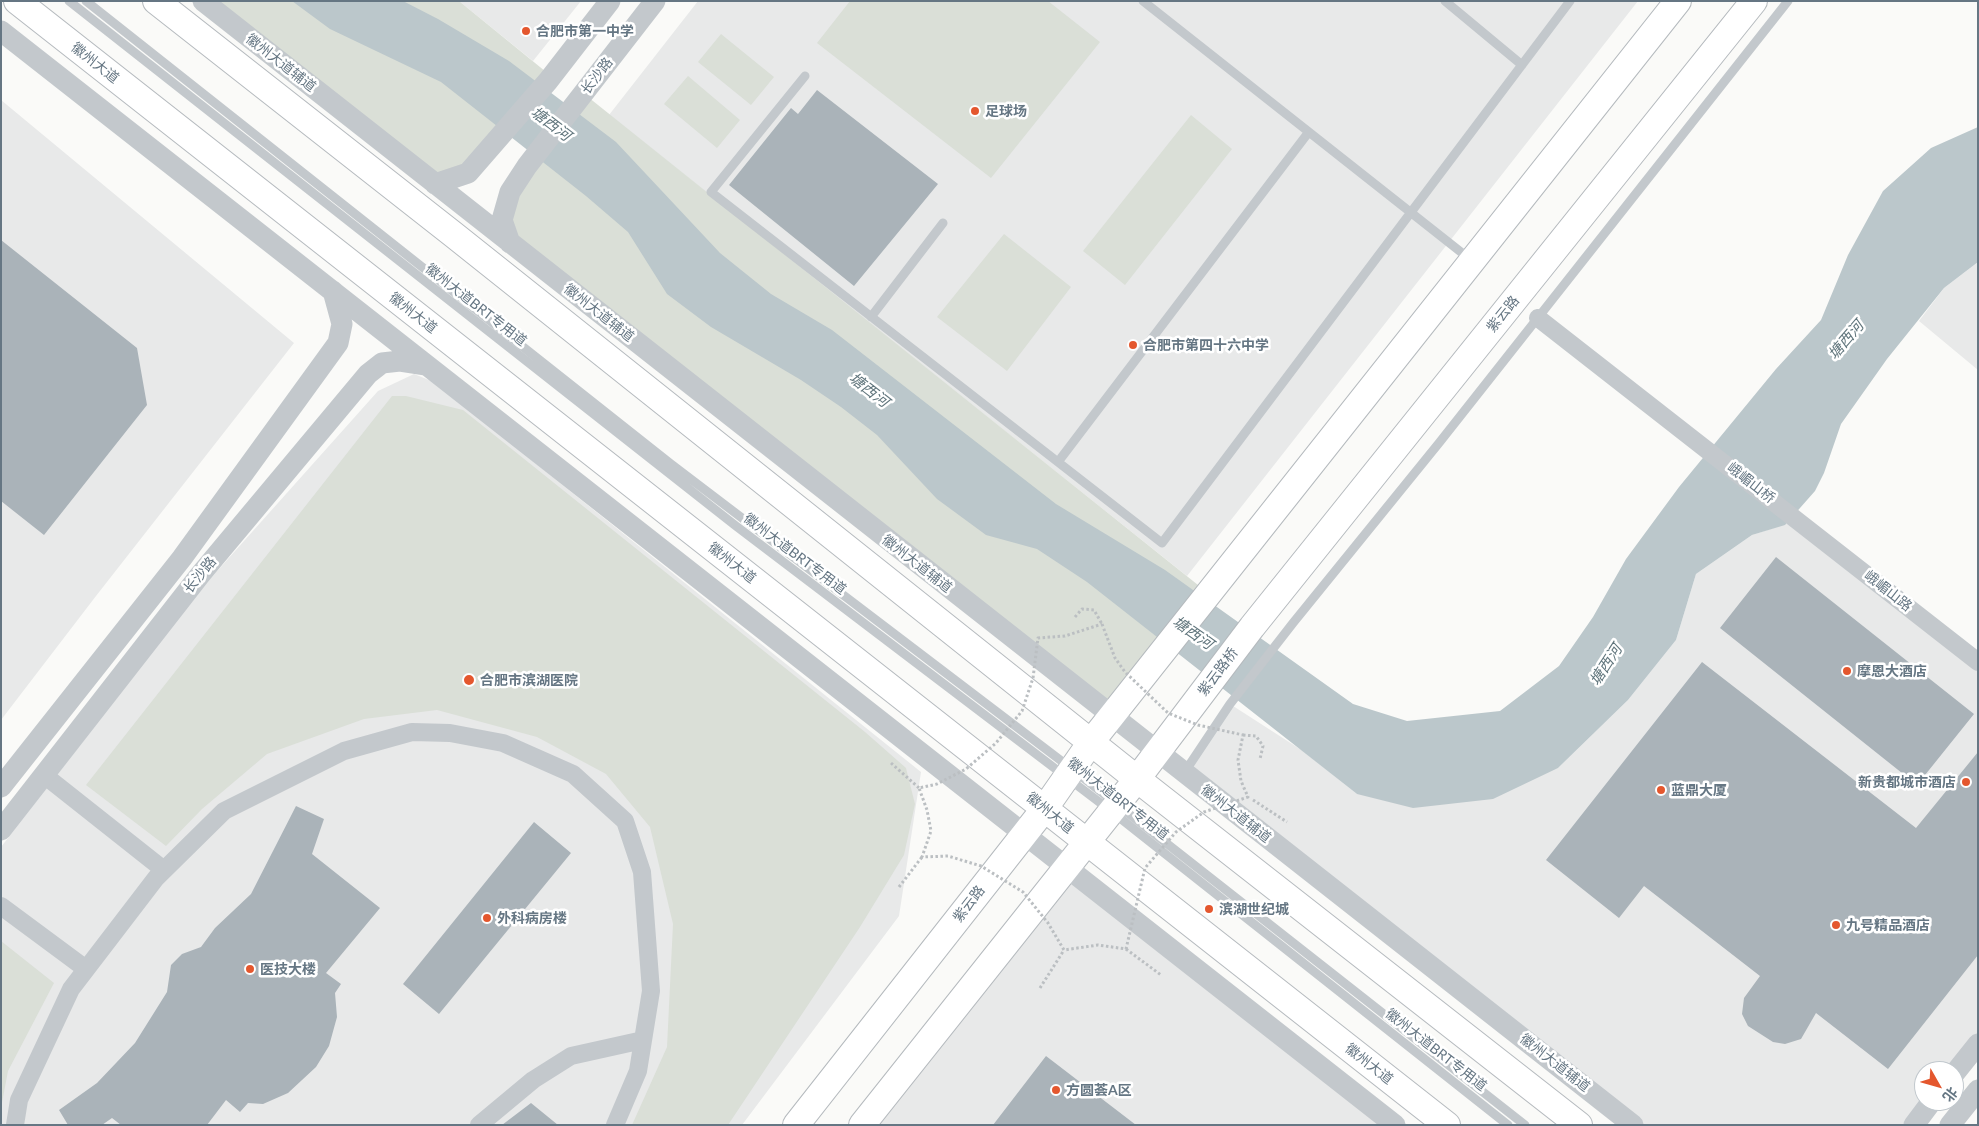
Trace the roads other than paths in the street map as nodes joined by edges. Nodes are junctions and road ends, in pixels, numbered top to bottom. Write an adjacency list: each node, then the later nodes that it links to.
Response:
1 (17, 1): 39 (main road, 徽州大道)
2 (69, 1): 34 (lane, 徽州大道BRT专用道)
3 (86, 1): 34 (lane, 徽州大道BRT专用道)
4 (156, 1): 32 (main road)
5 (203, 1): 18 (street, 徽州大道辅道)
6 (610, 1): 18 (street)
7 (655, 1): 21 (street, 长沙路)
8 (1143, 1): 17 (lane)
9 (1445, 1): 15 (lane)
10 (1570, 1): 15 (lane)
11 (1678, 1): 22 (main road)
12 (1754, 1): 29 (main road, 紫云路)
13 (1788, 1): 25 (lane)
14 (1, 31): 23 (street)
15 (1522, 65): 19 (lane)
16 (805, 76): 24 (lane)
17 (1308, 133): 19 (lane); 27 (lane)
18 (435, 184): 21 (street, 徽州大道辅道)
19 (1410, 213): 22 (lane); 27 (lane)
20 (943, 224): 24 (lane)
21 (510, 243): 31 (street, 徽州大道辅道)
22 (1472, 261): 31 (main road, 紫云路)
23 (333, 291): 26 (street); 38 (street, 长沙路)
24 (872, 317): 27 (lane)
25 (1538, 318): 28 (street, 峨嵋山桥); 35 (lane)
26 (426, 365): 36 (street, 长沙路); 42 (street)
27 (1058, 462)
28 (1798, 520): 30 (street, 峨嵋山路)
29 (1252, 627): 33 (main road, 紫云路桥)
30 (1978, 662)
31 (1113, 717): 32 (main road, 紫云路); 33 (street, 徽州大道辅道)
32 (1091, 742): 34 (main road, 紫云路); 37 (main road)
33 (1157, 752): 35 (street, 徽州大道辅道); 37 (main road)
34 (1069, 773): 39 (main road, 紫云路); 40 (lane, 徽州大道BRT专用道)
35 (1184, 773): 63 (street, 徽州大道辅道)
36 (44, 775): 41 (street, 长沙路); 45 (street)
37 (1137, 778): 40 (main road); 62 (main road)
38 (1, 787)
39 (1045, 808): 42 (main road, 紫云路); 43 (main road, 徽州大道)
40 (1114, 808): 43 (main road); 60 (lane, 徽州大道BRT专用道); 61 (lane, 徽州大道BRT专用道)
41 (1, 830)
42 (1024, 834): 44 (street); 56 (main road, 紫云路)
43 (1086, 842): 44 (main road); 59 (main road, 徽州大道)
44 (1066, 867): 57 (main road); 58 (street)
45 (164, 870): 47 (street); 48 (street)
46 (1, 906): 47 (street)
47 (86, 969): 53 (street)
48 (643, 1040): 54 (street); 55 (street)
49 (1978, 1044): 50 (street)
50 (1964, 1062)
51 (1978, 1090): 65 (street)
52 (1924, 1111): 64 (street)
53 (15, 1125)
54 (479, 1125)
55 (614, 1125)
56 (796, 1125)
57 (862, 1125)
58 (1395, 1125)
59 (1447, 1125)
60 (1508, 1125)
61 (1525, 1125)
62 (1579, 1125)
63 (1633, 1125)
64 (1914, 1125)
65 (1950, 1125)

